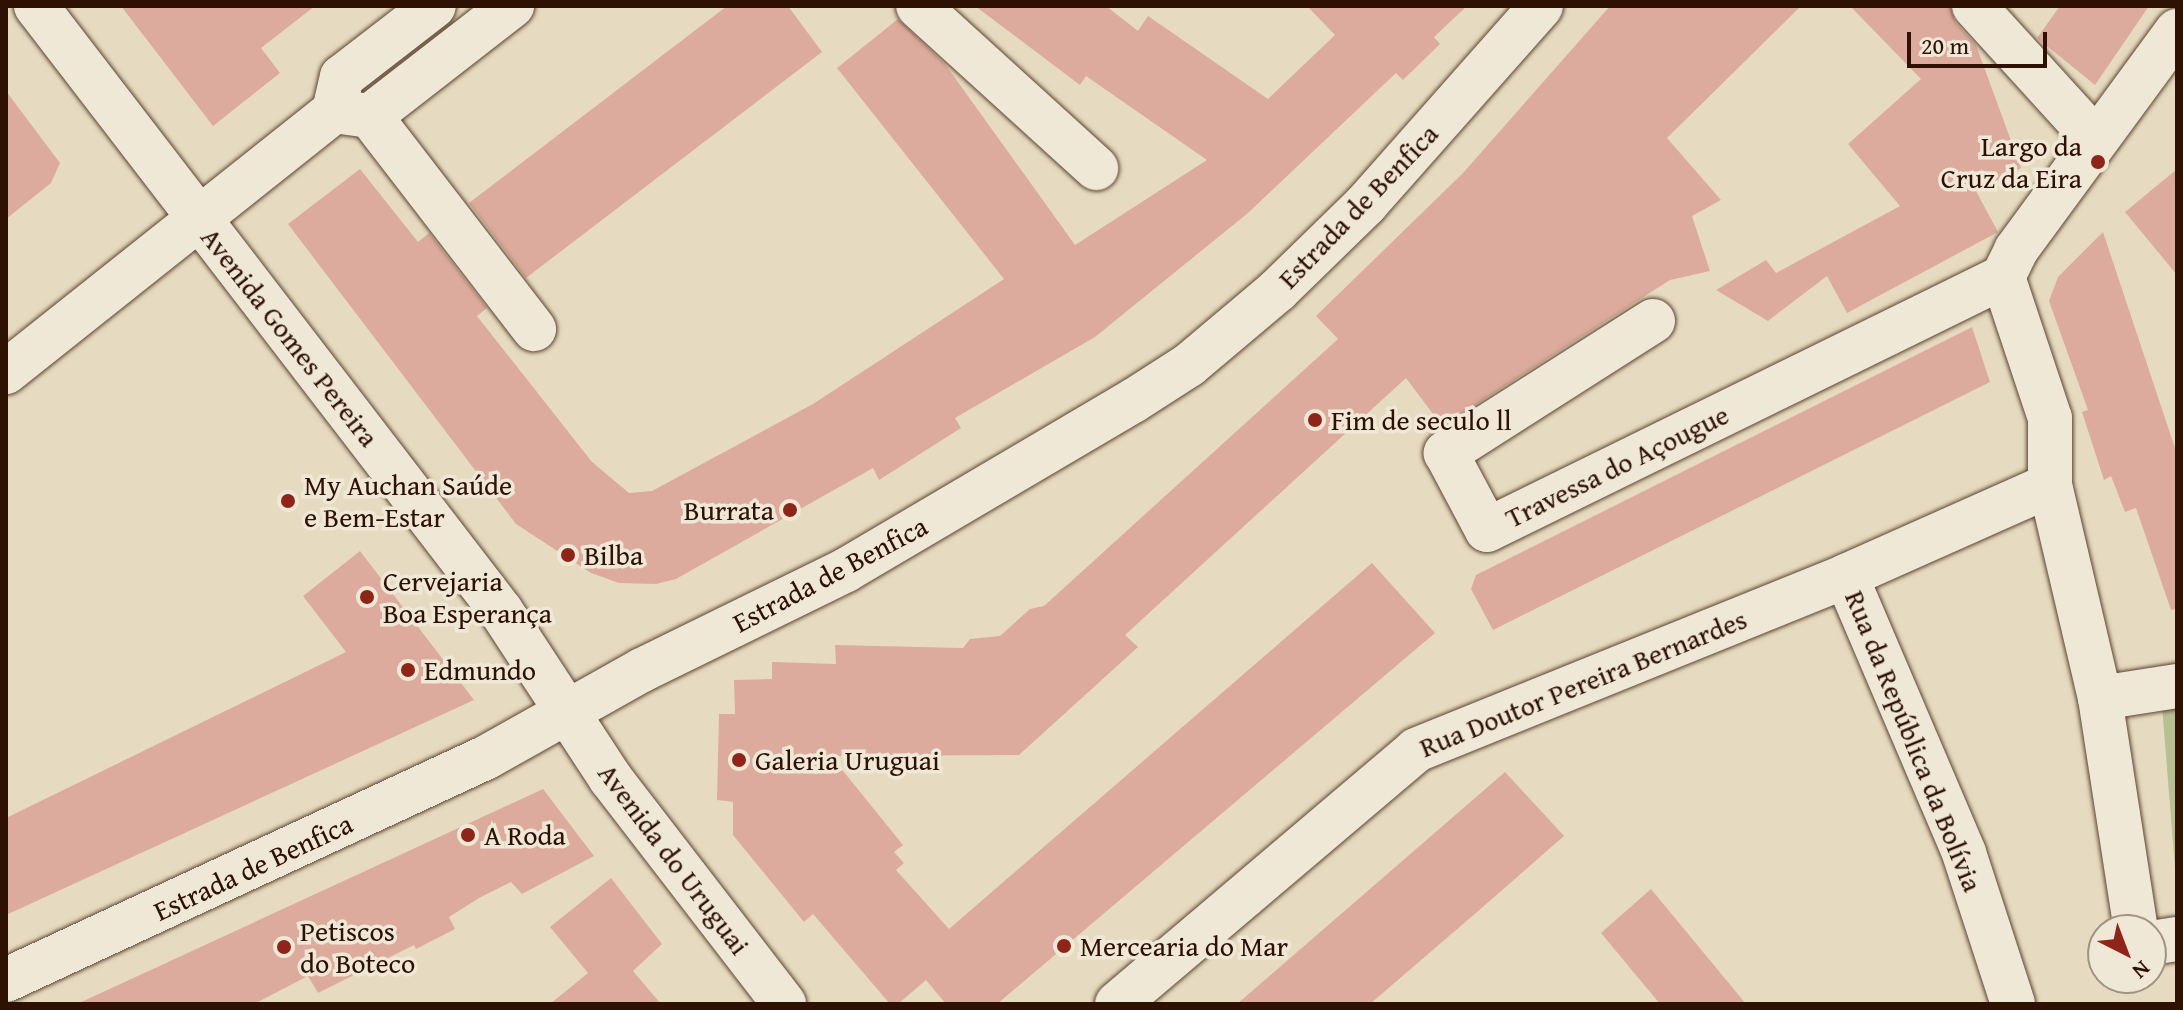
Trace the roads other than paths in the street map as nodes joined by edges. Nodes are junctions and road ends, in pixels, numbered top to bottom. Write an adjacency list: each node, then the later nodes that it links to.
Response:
1 (36, 6): 11 (street, Avenida Gomes Pereira)
2 (434, 6): 8 (street)
3 (512, 6): 8 (street)
4 (918, 6): 10 (street)
5 (1541, 6): 20 (street, Estrada de Benfica)
6 (1974, 6): 9 (street)
7 (2177, 31): 9 (street)
8 (352, 113): 11 (street); 14 (street)
9 (2095, 139): 12 (street)
10 (1096, 168)
11 (198, 217): 15 (street); 20 (street, Avenida Gomes Pereira)
12 (2003, 277): 13 (street, Travessa do Açougue); 16 (street)
13 (1653, 321)
14 (534, 329)
15 (6, 372)
16 (2050, 485): 17 (street, Rua da República da Bolívia); 19 (street)
17 (1846, 576): 24 (street, Rua Doutor Pereira Bernardes); 25 (street, Rua da República da Bolívia)
18 (2177, 686): 19 (street)
19 (2100, 698): 21 (street)
20 (567, 712): 22 (street, Estrada de Benfica); 23 (street, Avenida do Uruguai)
21 (2134, 914)
22 (6, 980)
23 (784, 1004)
24 (1117, 1004)
25 (2013, 1004)

